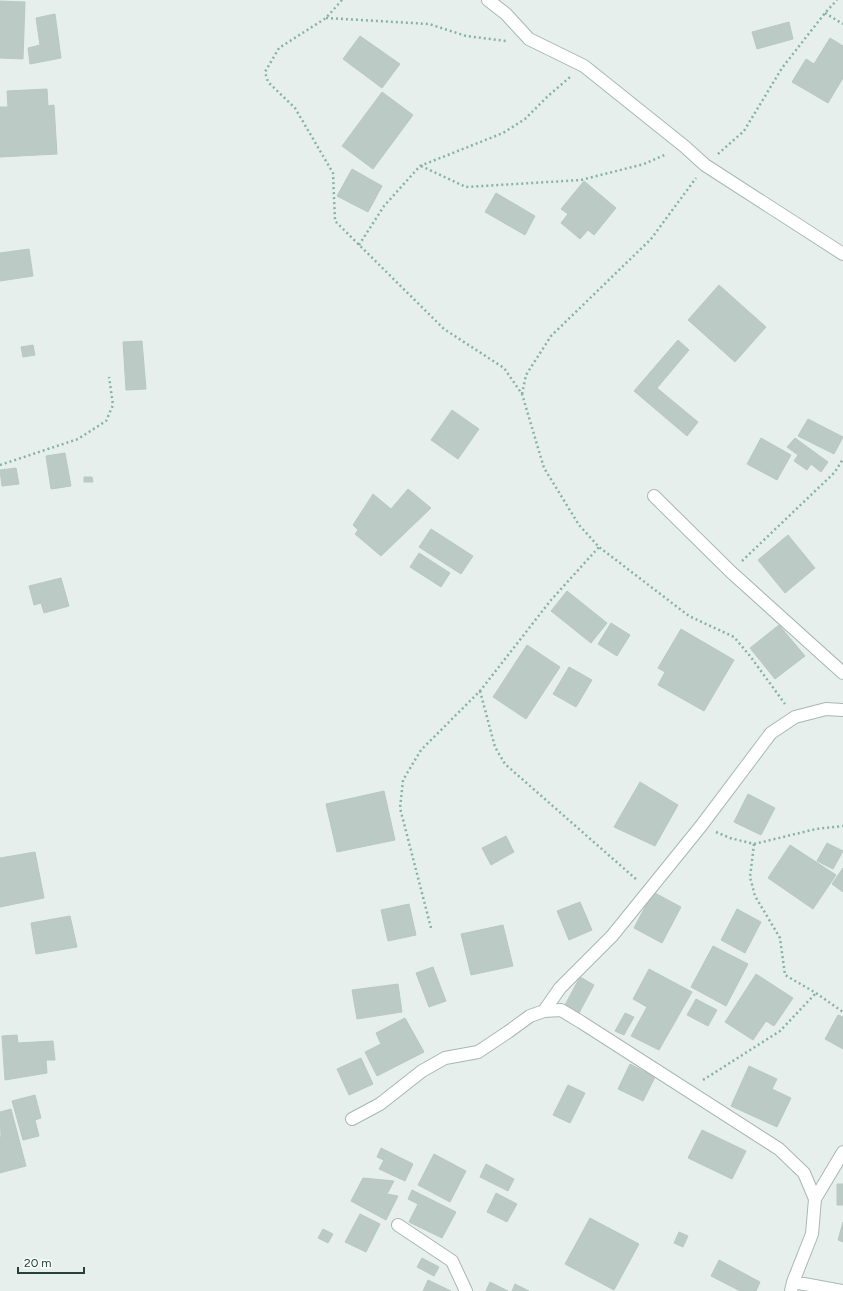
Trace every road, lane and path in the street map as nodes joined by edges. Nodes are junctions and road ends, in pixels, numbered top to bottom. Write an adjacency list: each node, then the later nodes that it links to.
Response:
1 (342, 0): 5 (path)
2 (488, 0): 7 (street)
3 (837, 0): 4 (path)
4 (825, 13): 6 (path); 10 (path)
5 (326, 18): 7 (path); 12 (path)
6 (843, 24)
7 (529, 40): 8 (street)
8 (584, 66): 9 (street); 11 (path)
9 (684, 146): 10 (street); 11 (path)
10 (705, 165): 13 (street); 15 (path)
11 (420, 166): 12 (path)
12 (358, 245): 15 (path)
13 (843, 254)
14 (109, 377): 17 (path)
15 (522, 394): 19 (path)
16 (843, 459): 20 (path)
17 (0, 465)
18 (654, 496): 20 (street)
19 (599, 547): 22 (path); 24 (path)
20 (730, 572): 21 (street)
21 (843, 673)
22 (480, 691): 28 (path); 29 (path)
23 (843, 710): 24 (street)
24 (795, 717): 25 (street)
25 (701, 826): 27 (path); 28 (street)
26 (843, 826): 27 (path)
27 (754, 844): 30 (path)
28 (648, 890): 31 (street)
29 (432, 928)
30 (816, 993): 32 (path); 33 (path)
31 (544, 1011): 33 (street); 34 (street)
32 (843, 1012)
33 (687, 1091): 36 (street)
34 (352, 1119)
35 (843, 1152): 36 (street)
36 (815, 1199): 38 (street)
37 (398, 1225): 39 (street)
38 (792, 1286): 40 (street)
39 (466, 1291)
40 (843, 1291)

